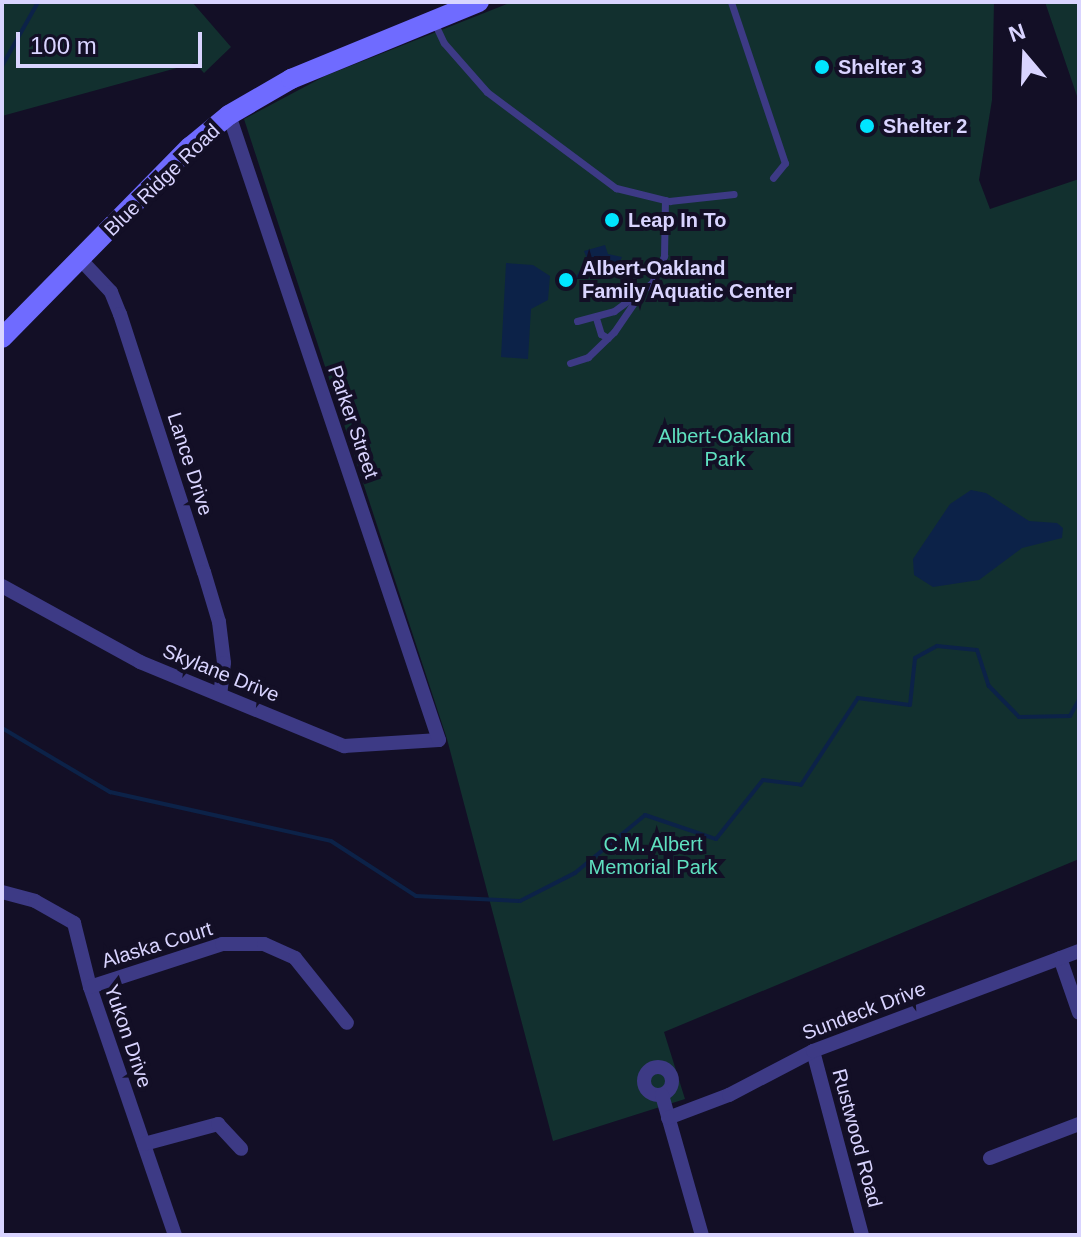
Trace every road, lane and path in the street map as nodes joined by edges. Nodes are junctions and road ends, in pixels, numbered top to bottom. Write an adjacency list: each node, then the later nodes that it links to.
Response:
1 (479, 2): 3 (street, Blue Ridge Road)
2 (731, 2): 5 (lane)
3 (441, 12): 4 (street, Blue Ridge Road); 7 (lane)
4 (229, 115): 8 (street, Blue Ridge Road); 17 (street, Parker Street)
5 (773, 178)
6 (734, 194): 7 (lane)
7 (665, 200): 9 (lane)
8 (81, 260): 12 (street, Blue Ridge Road); 16 (street, Lance Drive)
9 (638, 297): 10 (lane); 13 (lane)
10 (596, 318): 11 (lane); 13 (lane)
11 (577, 321)
12 (2, 338)
13 (608, 338): 14 (lane)
14 (570, 363)
15 (2, 586): 16 (street, Skylane Drive)
16 (220, 694): 17 (street, Skylane Drive)
17 (439, 740)
18 (2, 892): 21 (street, Yukon Drive)
19 (1079, 951): 20 (street, Sundeck Drive)
20 (1060, 958): 22 (street); 24 (street, Sundeck Drive)
21 (90, 987): 23 (street, Alaska Court); 28 (street, Yukon Drive)
22 (1079, 1013)
23 (347, 1023)
24 (813, 1051): 26 (street, Sundeck Drive); 33 (street, Rustwood Road)
25 (662, 1095): 26 (street)
26 (668, 1118): 32 (street)
27 (1079, 1124): 30 (street)
28 (144, 1144): 29 (street); 31 (street, Yukon Drive)
29 (241, 1149)
30 (990, 1158)
31 (175, 1235)
32 (702, 1235)
33 (862, 1235)

